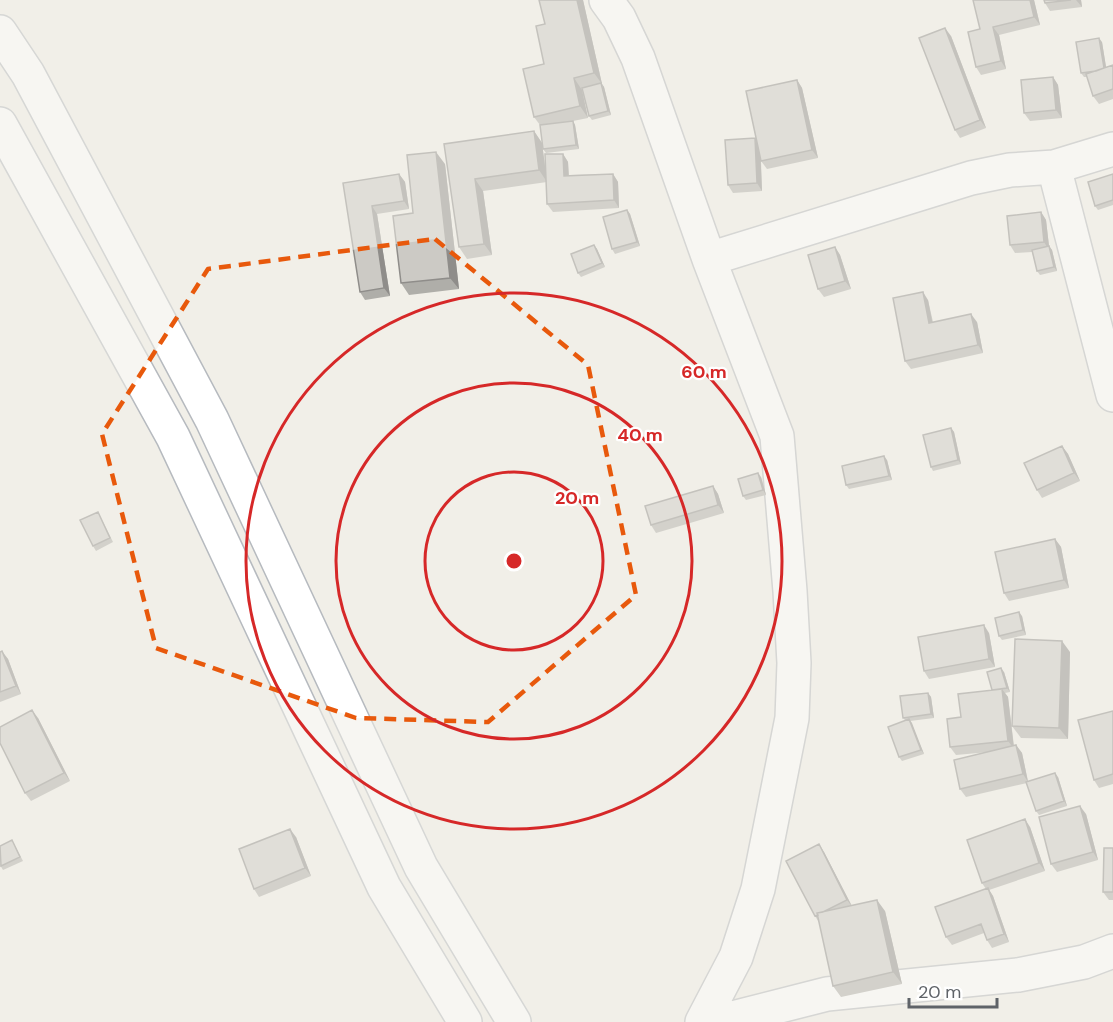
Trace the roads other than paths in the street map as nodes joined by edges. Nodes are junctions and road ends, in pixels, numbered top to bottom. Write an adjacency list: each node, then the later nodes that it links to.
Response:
1 (606, 0): 6 (street)
2 (0, 32): 10 (street)
3 (0, 124): 9 (street)
4 (1113, 149): 5 (street)
5 (1054, 167): 6 (street); 7 (street)
6 (710, 259): 11 (street)
7 (1113, 395)
8 (1113, 951): 12 (street)
9 (465, 1022)
10 (514, 1022)
11 (702, 1022)
12 (717, 1022)

